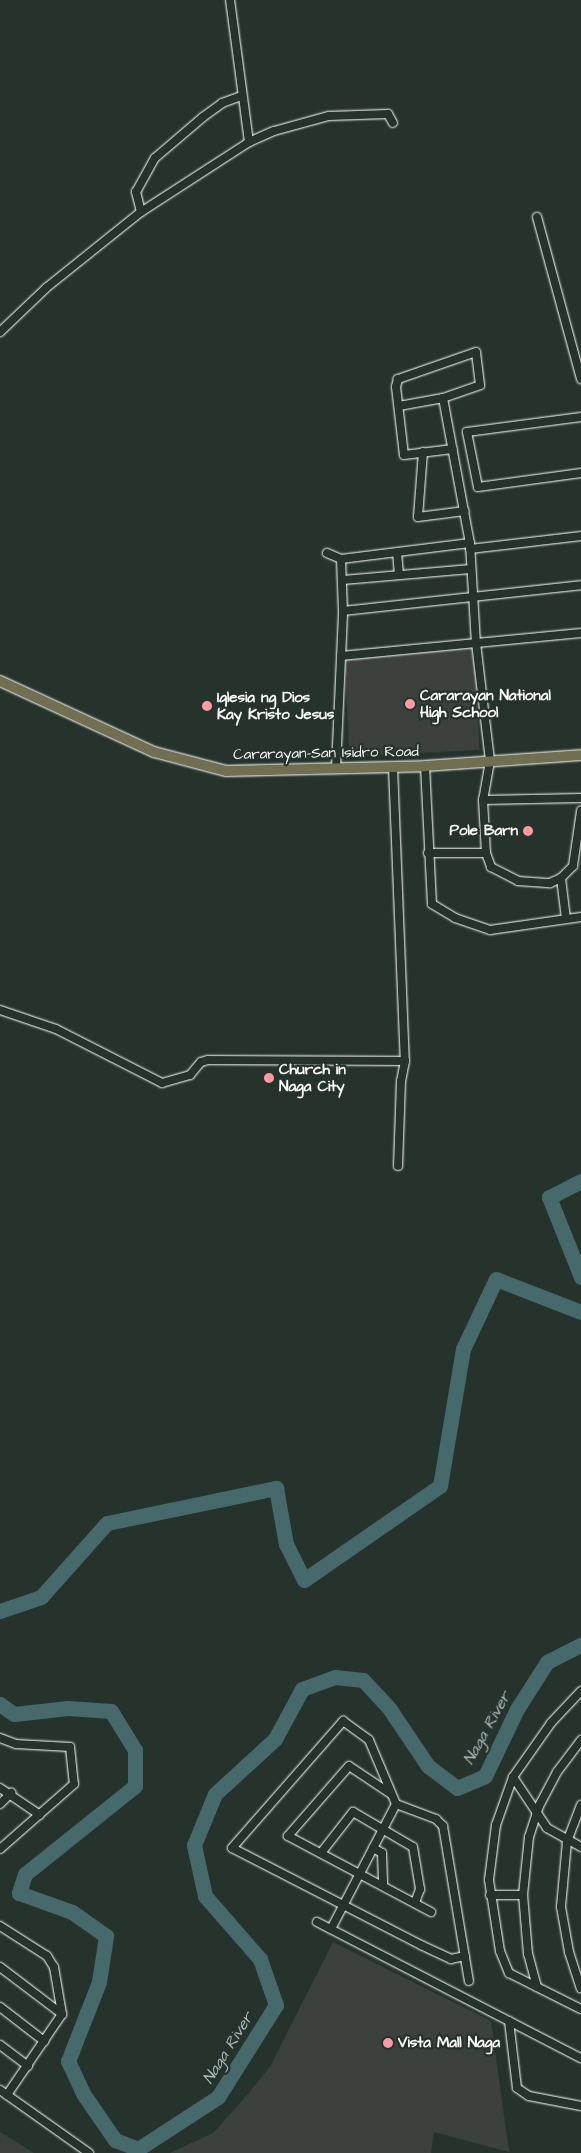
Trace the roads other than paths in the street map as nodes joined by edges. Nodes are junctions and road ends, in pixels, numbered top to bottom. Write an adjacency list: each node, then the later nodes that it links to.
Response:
1 (230, 0): 2 (street)
2 (240, 96): 4 (street); 5 (street)
3 (393, 123): 4 (street)
4 (249, 142): 5 (street)
5 (142, 212): 7 (street)
6 (537, 218): 8 (street)
7 (0, 332)
8 (581, 379)
9 (443, 398): 10 (street); 10 (street); 12 (street)
10 (399, 406): 13 (street)
11 (581, 417): 14 (street)
12 (453, 449): 13 (street); 15 (street)
13 (423, 452): 15 (street)
14 (581, 473)
15 (465, 511): 17 (street)
16 (581, 536): 17 (street)
17 (470, 546): 18 (street); 21 (street)
18 (397, 552): 20 (street); 22 (street)
19 (327, 553): 20 (street)
20 (341, 559): 23 (street)
21 (471, 569): 22 (street); 25 (street)
22 (399, 575): 23 (street)
23 (343, 580): 26 (street)
24 (581, 585): 25 (street)
25 (473, 596): 26 (street); 28 (street)
26 (343, 611): 29 (street)
27 (581, 633): 28 (street)
28 (476, 643): 29 (street); 32 (street)
29 (342, 656): 35 (street)
30 (0, 681): 35 (main road, Cararayan-San Isidro Road)
31 (581, 755): 32 (main road, Cararayan-San Isidro Road)
32 (490, 761): 33 (main road, Cararayan-San Isidro Road); 37 (street)
33 (425, 766): 34 (main road, Cararayan-San Isidro Road); 39 (street)
34 (393, 767): 35 (main road, Cararayan-San Isidro Road); 45 (street)
35 (336, 768)
36 (581, 798): 37 (street)
37 (483, 800): 40 (street)
38 (581, 811): 41 (street)
39 (428, 853): 40 (street); 43 (street)
40 (486, 853): 41 (street)
41 (561, 878): 43 (street)
42 (581, 917): 43 (street)
43 (566, 919)
44 (0, 1010): 45 (street)
45 (405, 1061): 46 (street)
46 (398, 1166)
47 (581, 1692): 50 (street)
48 (0, 1738): 57 (street)
49 (581, 1740): 58 (street)
50 (513, 1777): 58 (street); 67 (street)
51 (0, 1788): 52 (street)
52 (11, 1793): 54 (street); 57 (street)
53 (393, 1795): 55 (street); 64 (street); 70 (street)
54 (0, 1804)
55 (396, 1804): 59 (street); 75 (street)
56 (581, 1805): 60 (street)
57 (40, 1815): 63 (street)
58 (536, 1816): 60 (street); 68 (street)
59 (383, 1829): 62 (street); 64 (street); 69 (street)
60 (567, 1842): 61 (street); 79 (street)
61 (581, 1847)
62 (373, 1848): 65 (street); 66 (street)
63 (0, 1849)
64 (321, 1854): 65 (street)
65 (360, 1874): 66 (street); 70 (street)
66 (383, 1886): 69 (street)
67 (490, 1894): 68 (street); 78 (street)
68 (523, 1896): 78 (street)
69 (415, 1903): 71 (street)
70 (343, 1904): 74 (street); 75 (street)
71 (431, 1912)
72 (317, 1922): 74 (street)
73 (0, 1926): 82 (street)
74 (331, 1929): 83 (street)
75 (465, 1956): 77 (street)
76 (0, 1967): 82 (street)
77 (469, 1981)
78 (537, 1987): 81 (street)
79 (581, 1988)
80 (0, 2007): 84 (street)
81 (581, 2009)
82 (62, 2014): 84 (street)
83 (508, 2021): 86 (street); 90 (street)
84 (44, 2041): 87 (street)
85 (0, 2046): 87 (street)
86 (581, 2058)
87 (28, 2066): 89 (street)
88 (0, 2090): 89 (street)
89 (7, 2095): 91 (street)
90 (581, 2106)
91 (89, 2153)

